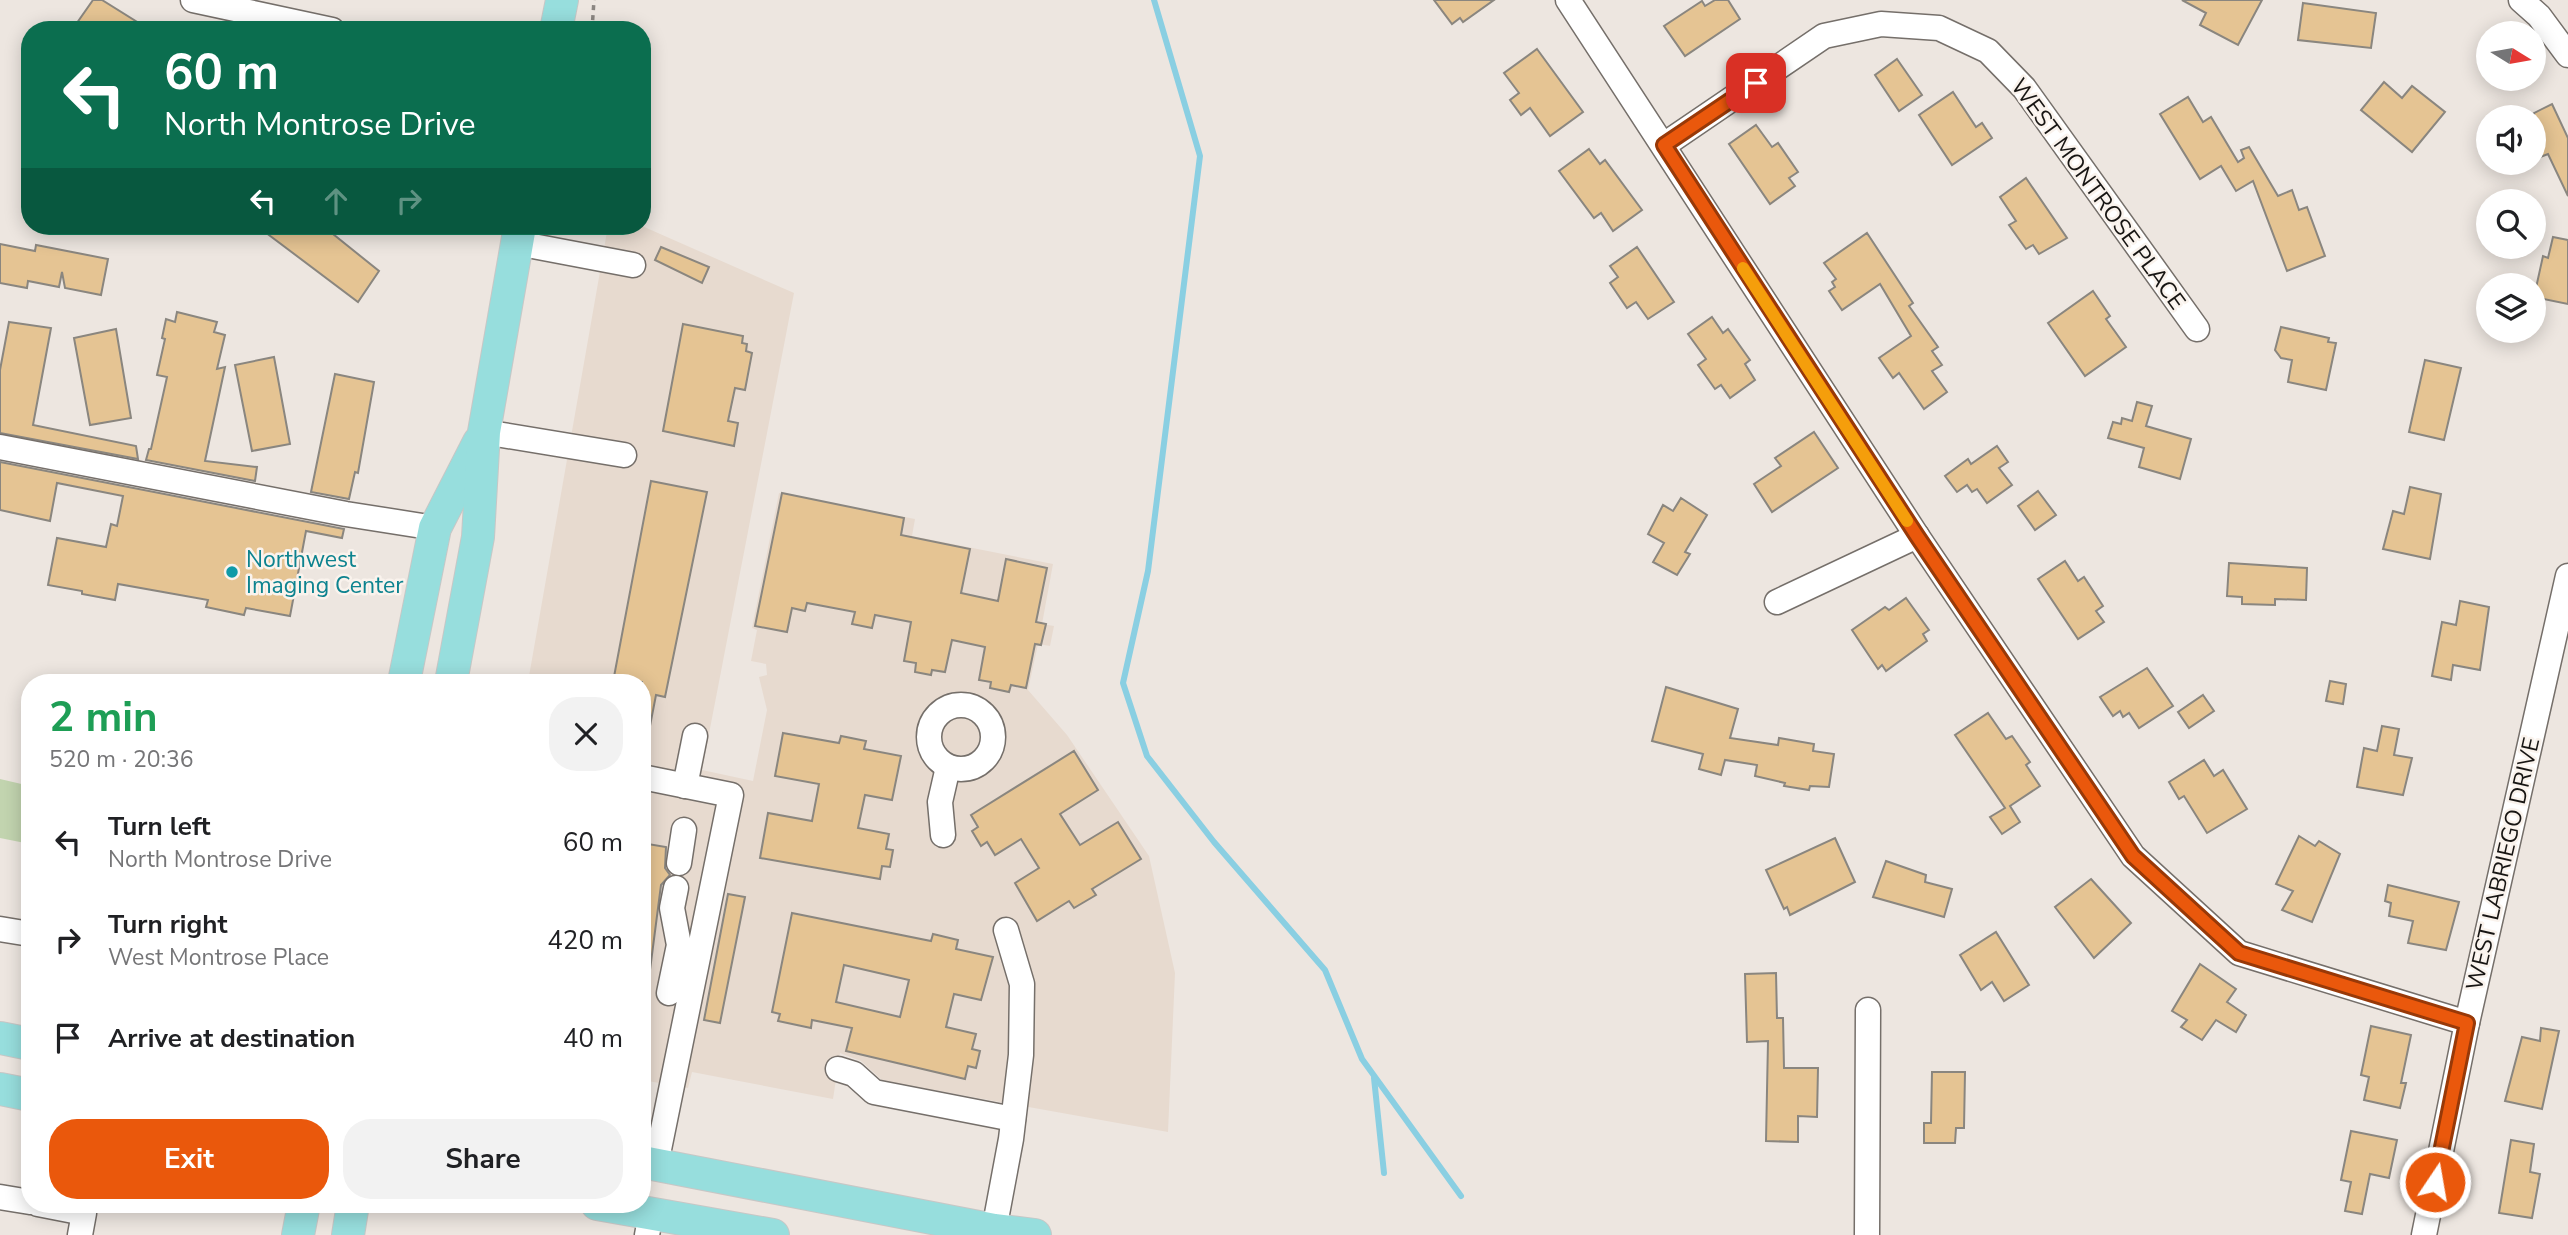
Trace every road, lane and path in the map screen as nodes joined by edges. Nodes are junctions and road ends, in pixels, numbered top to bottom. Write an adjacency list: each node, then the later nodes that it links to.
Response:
1 (193, 0): 6 (street)
2 (562, 0): 7 (main road)
3 (594, 0): 8 (path)
4 (1568, 0): 10 (street)
5 (2521, 0): 9 (street)
6 (290, 21)
7 (558, 21)
8 (593, 21)
9 (2568, 55)
10 (1664, 145): 14 (street, WEST MONTROSE PLACE); 19 (street)
11 (518, 235): 15 (main road)
12 (522, 235): 13 (street)
13 (633, 265)
14 (2197, 329)
15 (484, 432): 17 (street); 18 (main road); 23 (main road)
16 (0, 447): 18 (street)
17 (624, 455)
18 (435, 528): 22 (main road)
19 (1917, 536): 21 (street); 37 (street)
20 (2568, 576): 37 (street, WEST LABRIEGO DRIVE)
21 (1777, 602)
22 (406, 674)
23 (452, 674)
24 (695, 736): 27 (street)
25 (948, 766): 29 (street)
26 (651, 779): 27 (street)
27 (685, 786): 44 (street)
28 (684, 830): 30 (street)
29 (943, 835)
30 (679, 863)
31 (676, 888): 35 (street)
32 (0, 929): 34 (street)
33 (1006, 930): 43 (street)
34 (21, 932)
35 (669, 993)
36 (1868, 1010): 59 (street)
37 (2467, 1023): 60 (street, WEST LABRIEGO DRIVE)
38 (0, 1038): 39 (main road)
39 (21, 1042)
40 (838, 1069): 43 (street)
41 (0, 1090): 42 (main road)
42 (21, 1094)
43 (1013, 1119): 53 (street)
44 (651, 1154)
45 (651, 1163): 53 (main road)
46 (0, 1197): 47 (street)
47 (21, 1200)
48 (84, 1213): 54 (street)
49 (302, 1213): 55 (main road)
50 (352, 1213): 56 (main road)
51 (620, 1213): 52 (main road)
52 (649, 1224): 57 (main road)
53 (993, 1230): 58 (main road)
54 (80, 1235)
55 (298, 1235)
56 (348, 1235)
57 (773, 1235)
58 (1035, 1235)
59 (1867, 1235)
60 (2424, 1235)

